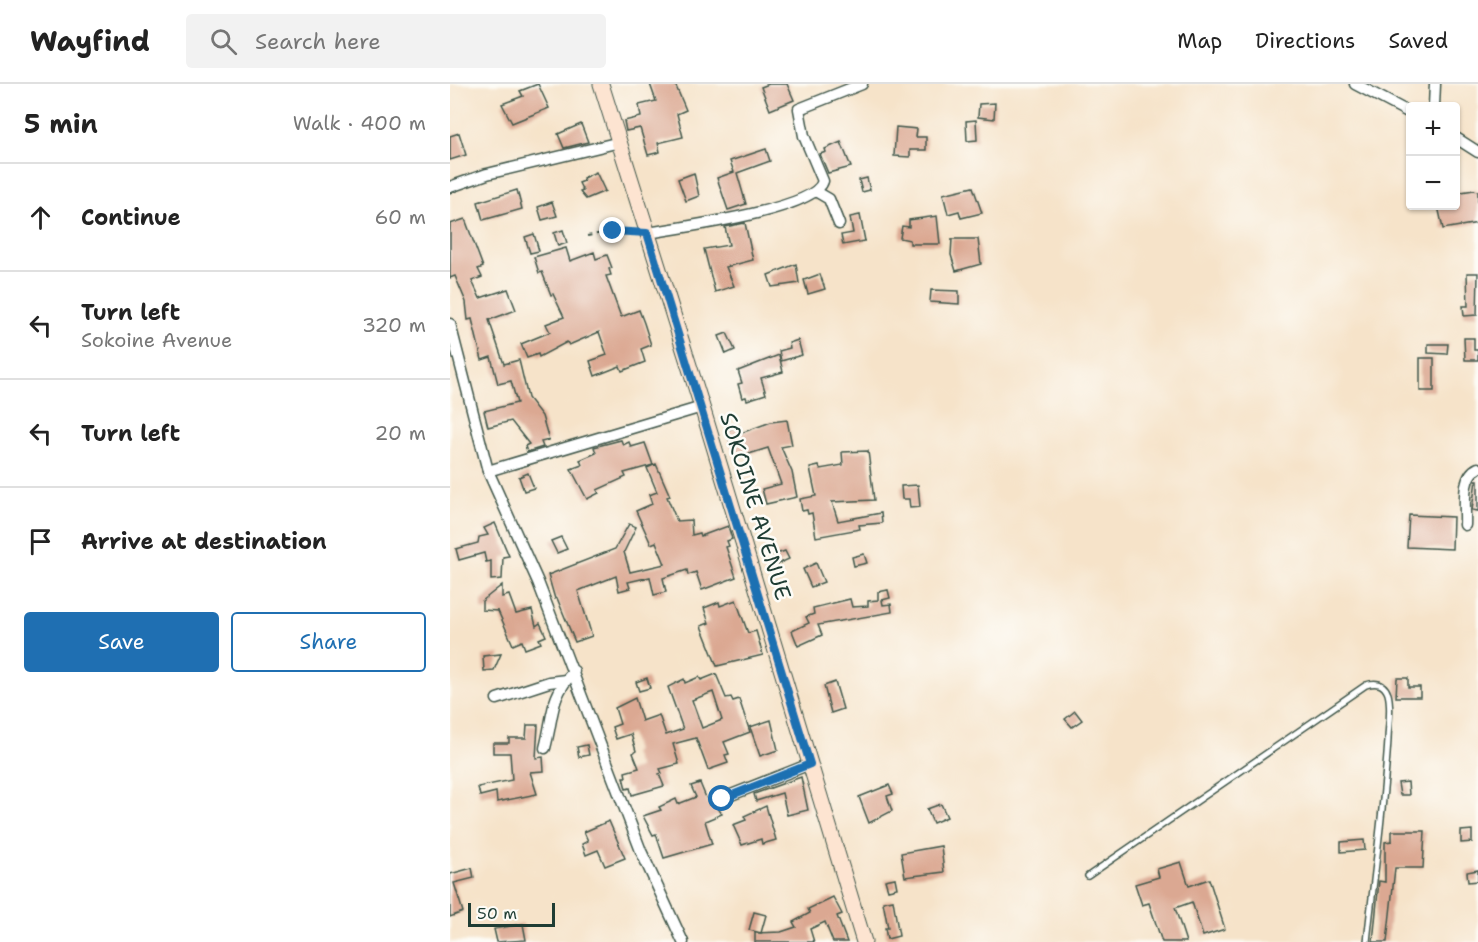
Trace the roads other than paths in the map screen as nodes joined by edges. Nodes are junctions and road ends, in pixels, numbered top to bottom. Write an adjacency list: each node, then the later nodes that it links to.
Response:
1 (601, 84): 8 (street, SOKOINE AVENUE)
2 (862, 84): 11 (street)
3 (1355, 84): 6 (street)
4 (1436, 84): 5 (street)
5 (1434, 102)
6 (1406, 111)
7 (1460, 141): 9 (street)
8 (620, 142): 10 (street); 13 (street, SOKOINE AVENUE)
9 (1478, 152)
10 (450, 187)
11 (817, 192): 12 (street); 13 (street)
12 (839, 224)
13 (647, 233): 15 (street, SOKOINE AVENUE)
14 (450, 324): 17 (street)
15 (702, 407): 17 (street); 23 (street, SOKOINE AVENUE)
16 (1478, 468): 18 (street)
17 (488, 471): 19 (street)
18 (1465, 525)
19 (574, 671): 20 (street); 26 (street)
20 (566, 680): 21 (street); 22 (street)
21 (497, 699)
22 (545, 748)
23 (810, 764): 24 (street); 27 (street, SOKOINE AVENUE)
24 (722, 799)
25 (1088, 876): 28 (lane)
26 (683, 942)
27 (864, 942)
28 (1366, 942)

